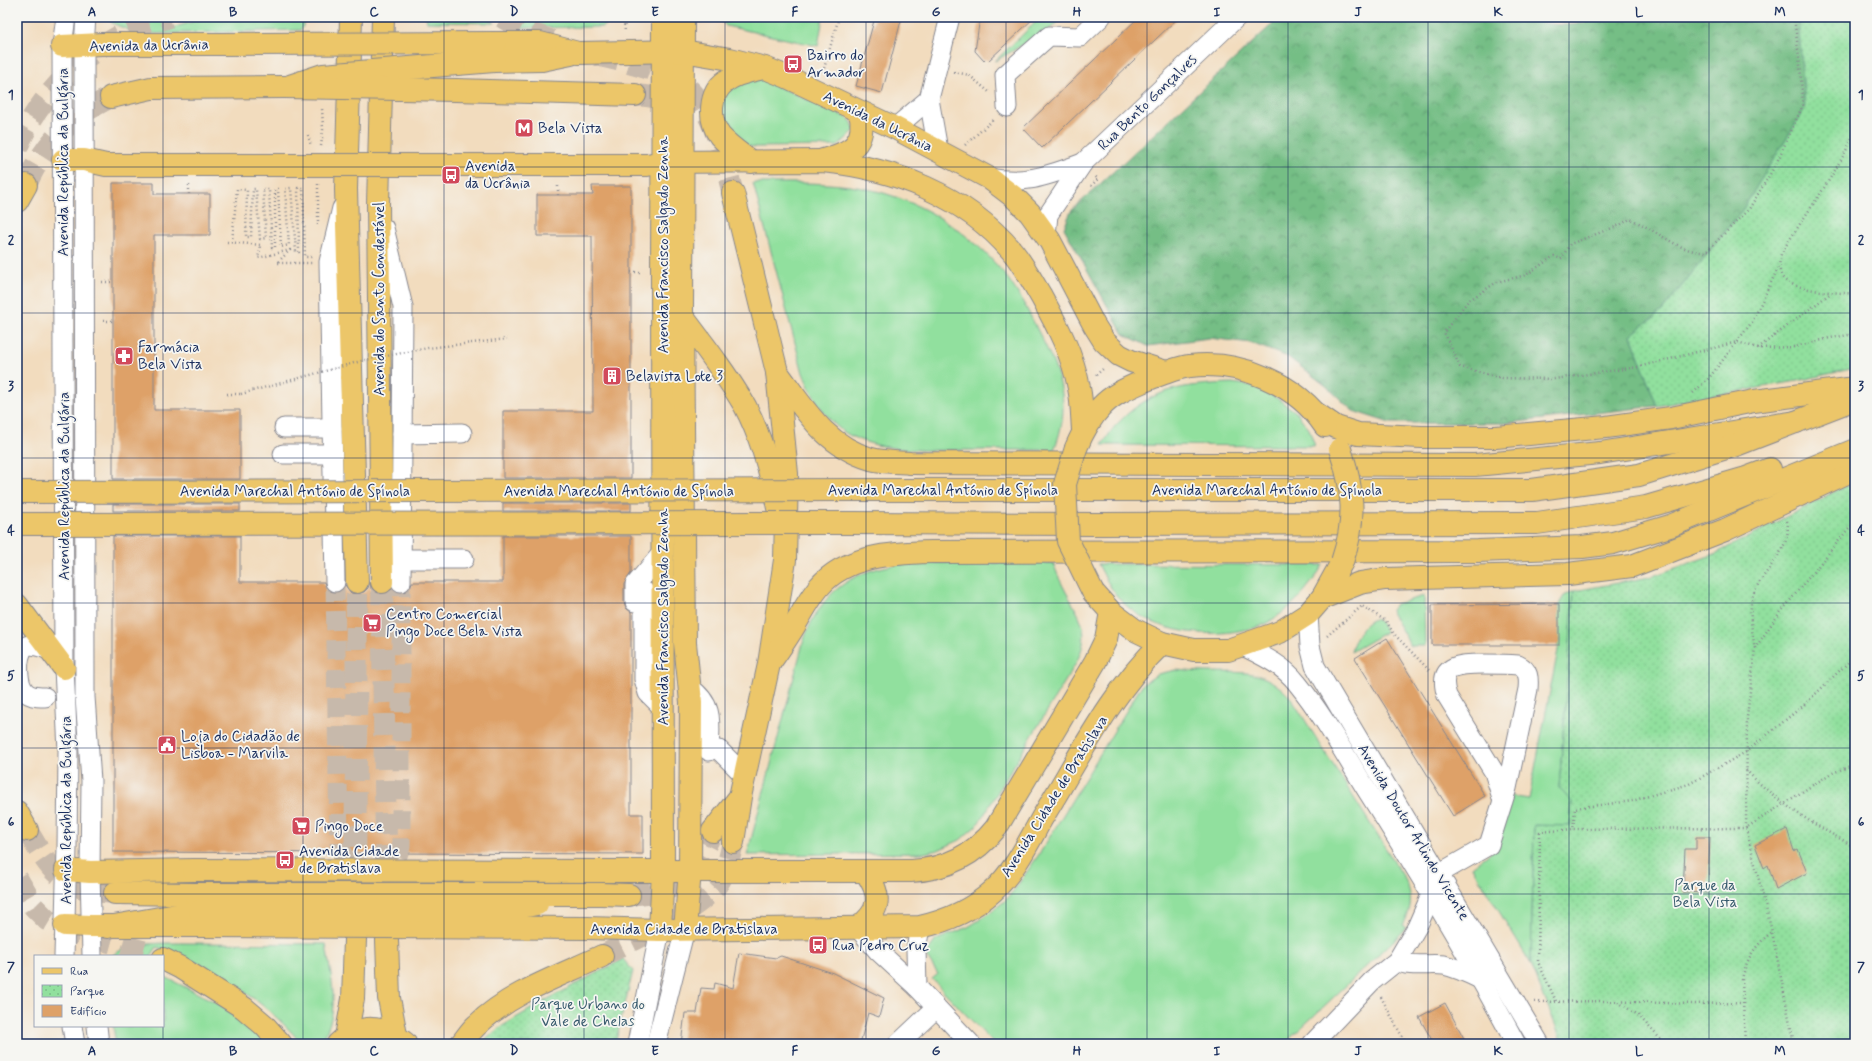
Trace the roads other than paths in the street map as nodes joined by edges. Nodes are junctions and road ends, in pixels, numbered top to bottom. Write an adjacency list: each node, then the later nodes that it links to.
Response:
1 (66, 17): 12 (street, Avenida República da Bulgária)
2 (86, 17): 12 (street, Avenida República da Bulgária)
3 (351, 17): 30 (main road, Avenida do Santo Condestável)
4 (383, 17): 32 (main road, Avenida do Santo Condestável)
5 (663, 17): 13 (main road, Avenida Francisco Salgado Zenha)
6 (683, 17): 13 (main road, Avenida Francisco Salgado Zenha)
7 (951, 17): 19 (street)
8 (1101, 17): 20 (street)
9 (1218, 17): 11 (street)
10 (1237, 17): 11 (street, Rua Bento Gonçalves)
11 (1211, 41): 28 (street, Rua Bento Gonçalves)
12 (73, 46): 14 (main road, Avenida da Ucrânia, bridge); 24 (street, Avenida República da Bulgária)
13 (673, 50): 14 (main road, Avenida da Ucrânia); 15 (main road, Avenida da Ucrânia); 26 (main road, Avenida Francisco Salgado Zenha)
14 (494, 52): 16 (main road, bridge)
15 (765, 68): 21 (main road, Avenida da Ucrânia); 27 (main road)
16 (285, 87): 17 (main road, bridge); 18 (main road)
17 (634, 94)
18 (111, 97)
19 (929, 99): 22 (street); 23 (street)
20 (1007, 107)
21 (860, 112): 22 (main road, Avenida da Ucrânia); 25 (main road)
22 (895, 128): 23 (main road, Avenida da Ucrânia)
23 (945, 154): 29 (main road, Avenida da Ucrânia)
24 (74, 160): 26 (main road, bridge); 70 (street, Avenida República da Bulgária); 83 (street, Avenida República da Bulgária)
25 (822, 160): 27 (main road); 46 (main road)
26 (673, 162): 27 (main road); 34 (main road, Avenida Francisco Salgado Zenha); 53 (main road, Avenida Francisco Salgado Zenha)
27 (751, 162)
28 (1083, 163): 29 (street, Rua Bento Gonçalves); 33 (street, Rua Bento Gonçalves)
29 (989, 178): 33 (main road, Avenida da Ucrânia)
30 (346, 189): 42 (street); 58 (main road, Avenida do Santo Condestável)
31 (733, 193): 35 (main road)
32 (378, 204): 44 (street); 59 (main road, Avenida do Santo Condestável)
33 (1046, 235): 36 (main road, Avenida da Ucrânia)
34 (682, 316): 56 (main road); 71 (main road, Avenida Francisco Salgado Zenha)
35 (777, 372): 40 (main road); 56 (main road)
36 (1166, 372): 39 (main road); 46 (main road)
37 (1855, 388): 39 (main road)
38 (1855, 399): 40 (main road, Avenida Marechal António de Spínola)
39 (1317, 414): 61 (main road, bridge)
40 (1796, 422): 51 (main road, Avenida Marechal António de Spínola, bridge)
41 (284, 428): 42 (street)
42 (332, 428): 49 (street)
43 (462, 433): 44 (street)
44 (402, 434): 54 (street)
45 (1855, 436): 52 (main road, bridge)
46 (1079, 439): 63 (main road, bridge)
47 (1855, 450): 69 (main road)
48 (283, 454): 49 (street)
49 (332, 454): 57 (street)
50 (1855, 469): 61 (main road)
51 (17, 492)
52 (17, 524)
53 (663, 552): 68 (street); 73 (main road, Avenida Francisco Salgado Zenha)
54 (401, 559): 55 (street); 59 (street)
55 (464, 559)
56 (785, 560): 69 (main road)
57 (335, 582)
58 (357, 582)
59 (392, 582)
60 (644, 591): 73 (street)
61 (1322, 598): 64 (main road)
62 (17, 605): 67 (main road)
63 (1111, 612): 65 (main road); 84 (main road)
64 (1308, 614): 66 (main road); 85 (street, Avenida Doutor Arlindo Vicente)
65 (1162, 643): 66 (main road); 92 (main road, Avenida Cidade de Bratislava)
66 (1243, 646): 87 (street, Avenida Doutor Arlindo Vicente)
67 (51, 650): 70 (main road); 72 (street)
68 (636, 650)
69 (769, 664): 76 (main road)
70 (64, 668): 80 (street, Avenida República da Bulgária)
71 (689, 687): 76 (street); 82 (main road, Avenida Francisco Salgado Zenha)
72 (17, 696)
73 (663, 708): 81 (main road, Avenida Francisco Salgado Zenha)
74 (1519, 732): 75 (street); 75 (street); 77 (street)
75 (1479, 746): 77 (street)
76 (742, 786): 78 (main road); 79 (main road)
77 (1503, 801): 85 (street)
78 (714, 831)
79 (733, 842)
80 (66, 870): 83 (main road); 90 (street, Avenida República da Bulgária)
81 (664, 871): 82 (main road); 83 (main road, bridge); 95 (main road, Avenida Francisco Salgado Zenha)
82 (690, 871): 84 (main road); 94 (main road, Avenida Francisco Salgado Zenha)
83 (90, 872): 91 (street, Avenida República da Bulgária)
84 (866, 872): 93 (main road)
85 (1440, 873): 120 (street, Avenida Doutor Arlindo Vicente)
86 (115, 893): 89 (main road)
87 (1432, 893): 102 (street); 103 (street, Avenida Doutor Arlindo Vicente)
88 (629, 895): 89 (main road, bridge)
89 (198, 910): 91 (main road); 95 (main road, Avenida Cidade de Bratislava, bridge)
90 (65, 925): 91 (main road); 98 (street, Avenida República da Bulgária)
91 (99, 927): 99 (street, Avenida República da Bulgária)
92 (920, 927): 93 (main road, Avenida Cidade de Bratislava); 104 (street)
93 (858, 928): 94 (main road, Avenida Cidade de Bratislava); 104 (street)
94 (685, 929): 95 (main road, Avenida Cidade de Bratislava); 115 (street)
95 (660, 930): 114 (street)
96 (355, 939): 108 (main road)
97 (387, 940): 109 (main road)
98 (64, 955)
99 (92, 955)
100 (602, 956): 113 (main road)
101 (164, 959): 112 (main road)
102 (1398, 961): 103 (street); 118 (street)
103 (1482, 980): 119 (street, Avenida Doutor Arlindo Vicente)
104 (917, 987): 105 (street)
105 (936, 1008): 116 (street); 117 (street)
106 (72, 1027): 110 (street)
107 (97, 1027): 111 (street)
108 (342, 1040): 109 (main road)
109 (401, 1040)
110 (75, 1044)
111 (99, 1044)
112 (281, 1044)
113 (461, 1044)
114 (636, 1044)
115 (656, 1044)
116 (898, 1044)
117 (971, 1044)
118 (1312, 1044)
119 (1516, 1044)
120 (1540, 1044)

